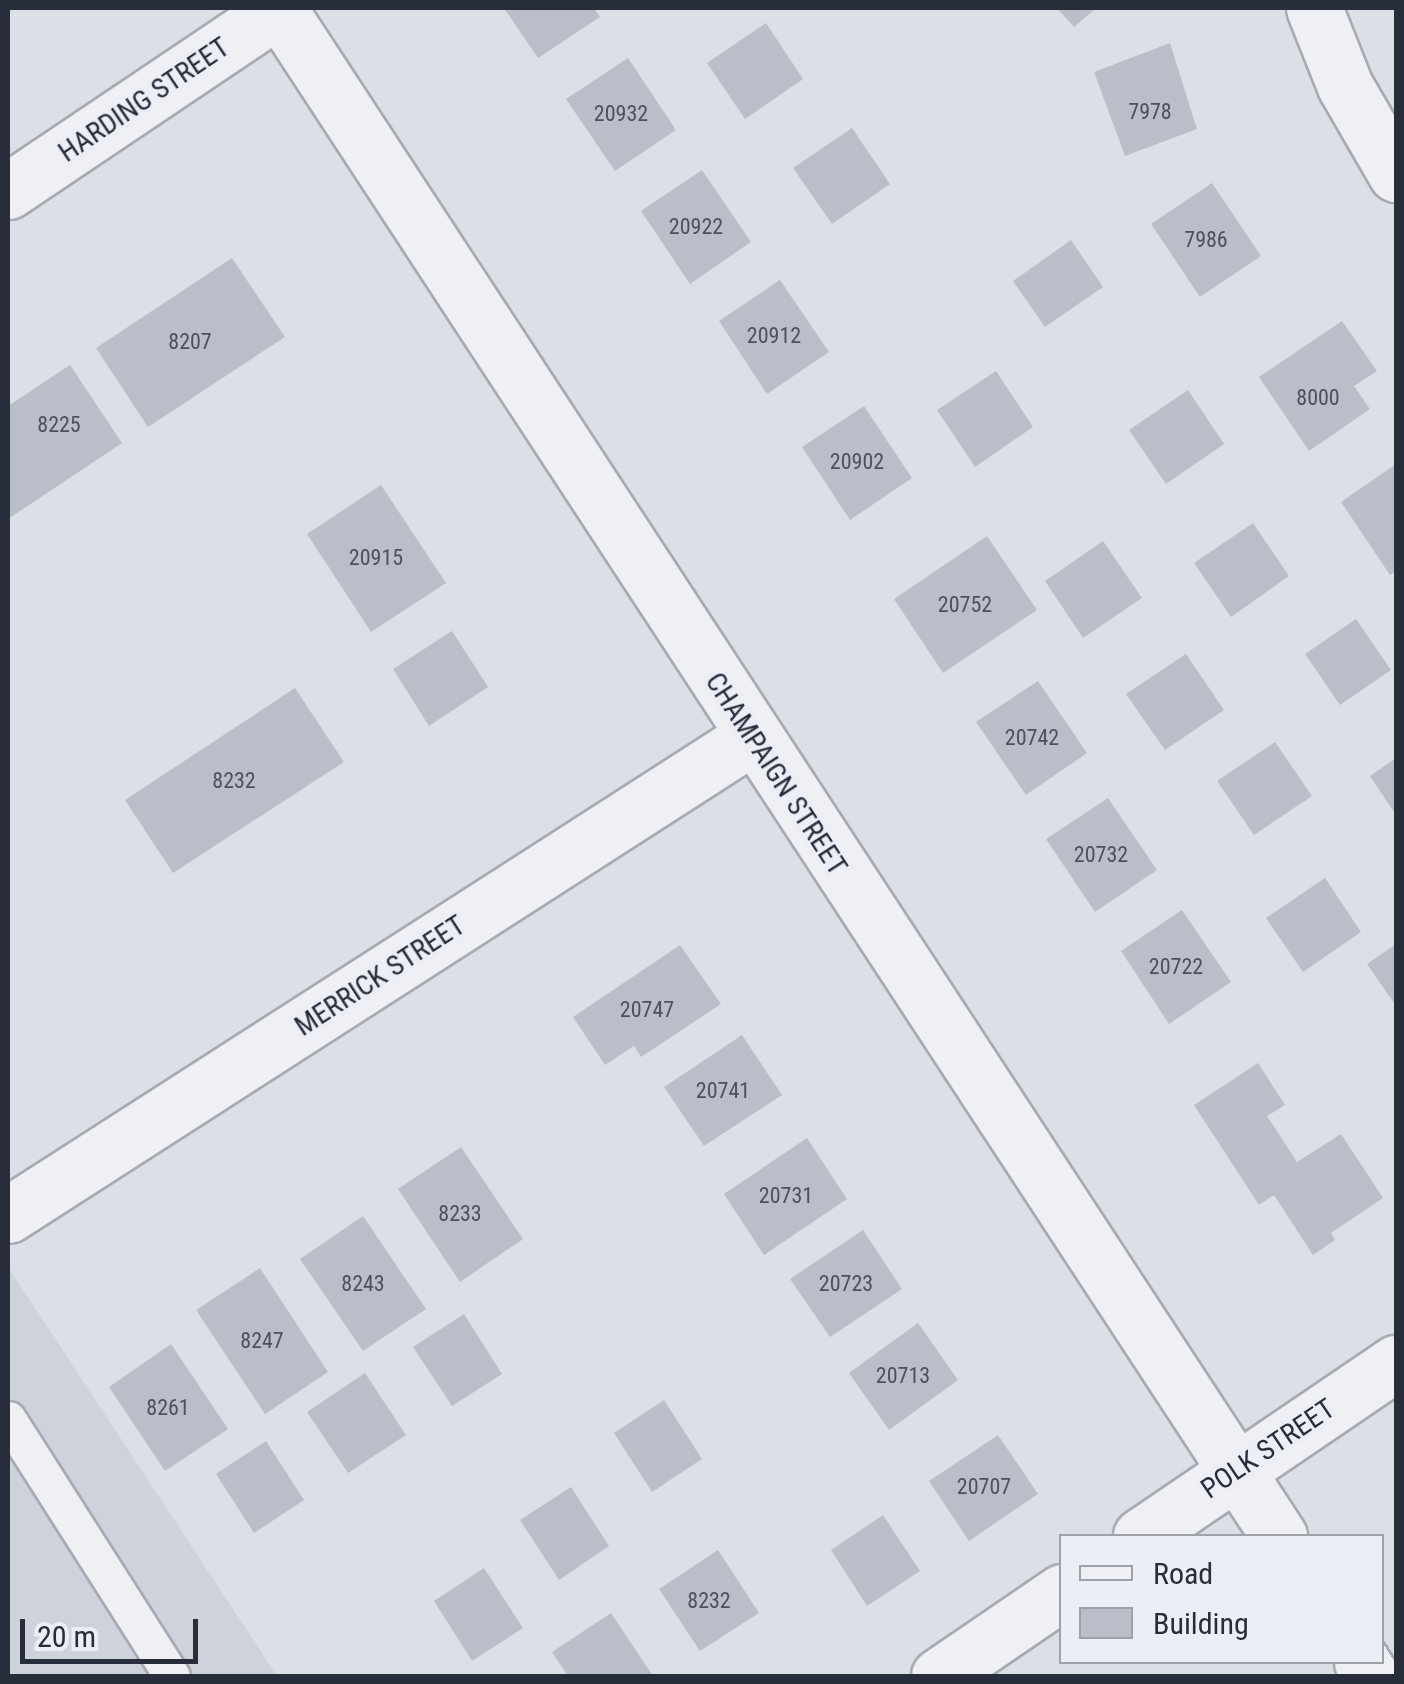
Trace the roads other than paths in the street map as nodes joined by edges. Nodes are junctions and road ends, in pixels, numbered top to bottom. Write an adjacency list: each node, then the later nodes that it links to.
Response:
1 (279, 8): 4 (street, HARDING STREET); 5 (street, CHAMPAIGN STREET)
2 (1314, 8): 3 (street)
3 (1396, 174)
4 (8, 190)
5 (752, 737): 6 (street, MERRICK STREET); 9 (street, CHAMPAIGN STREET)
6 (8, 1215)
7 (1396, 1362): 9 (street, POLK STREET)
8 (8, 1419): 13 (lane)
9 (1236, 1470): 10 (street, POLK STREET); 11 (street, CHAMPAIGN STREET)
10 (1144, 1534)
11 (1278, 1534)
12 (1059, 1594): 14 (street)
13 (172, 1676)
14 (940, 1676)

